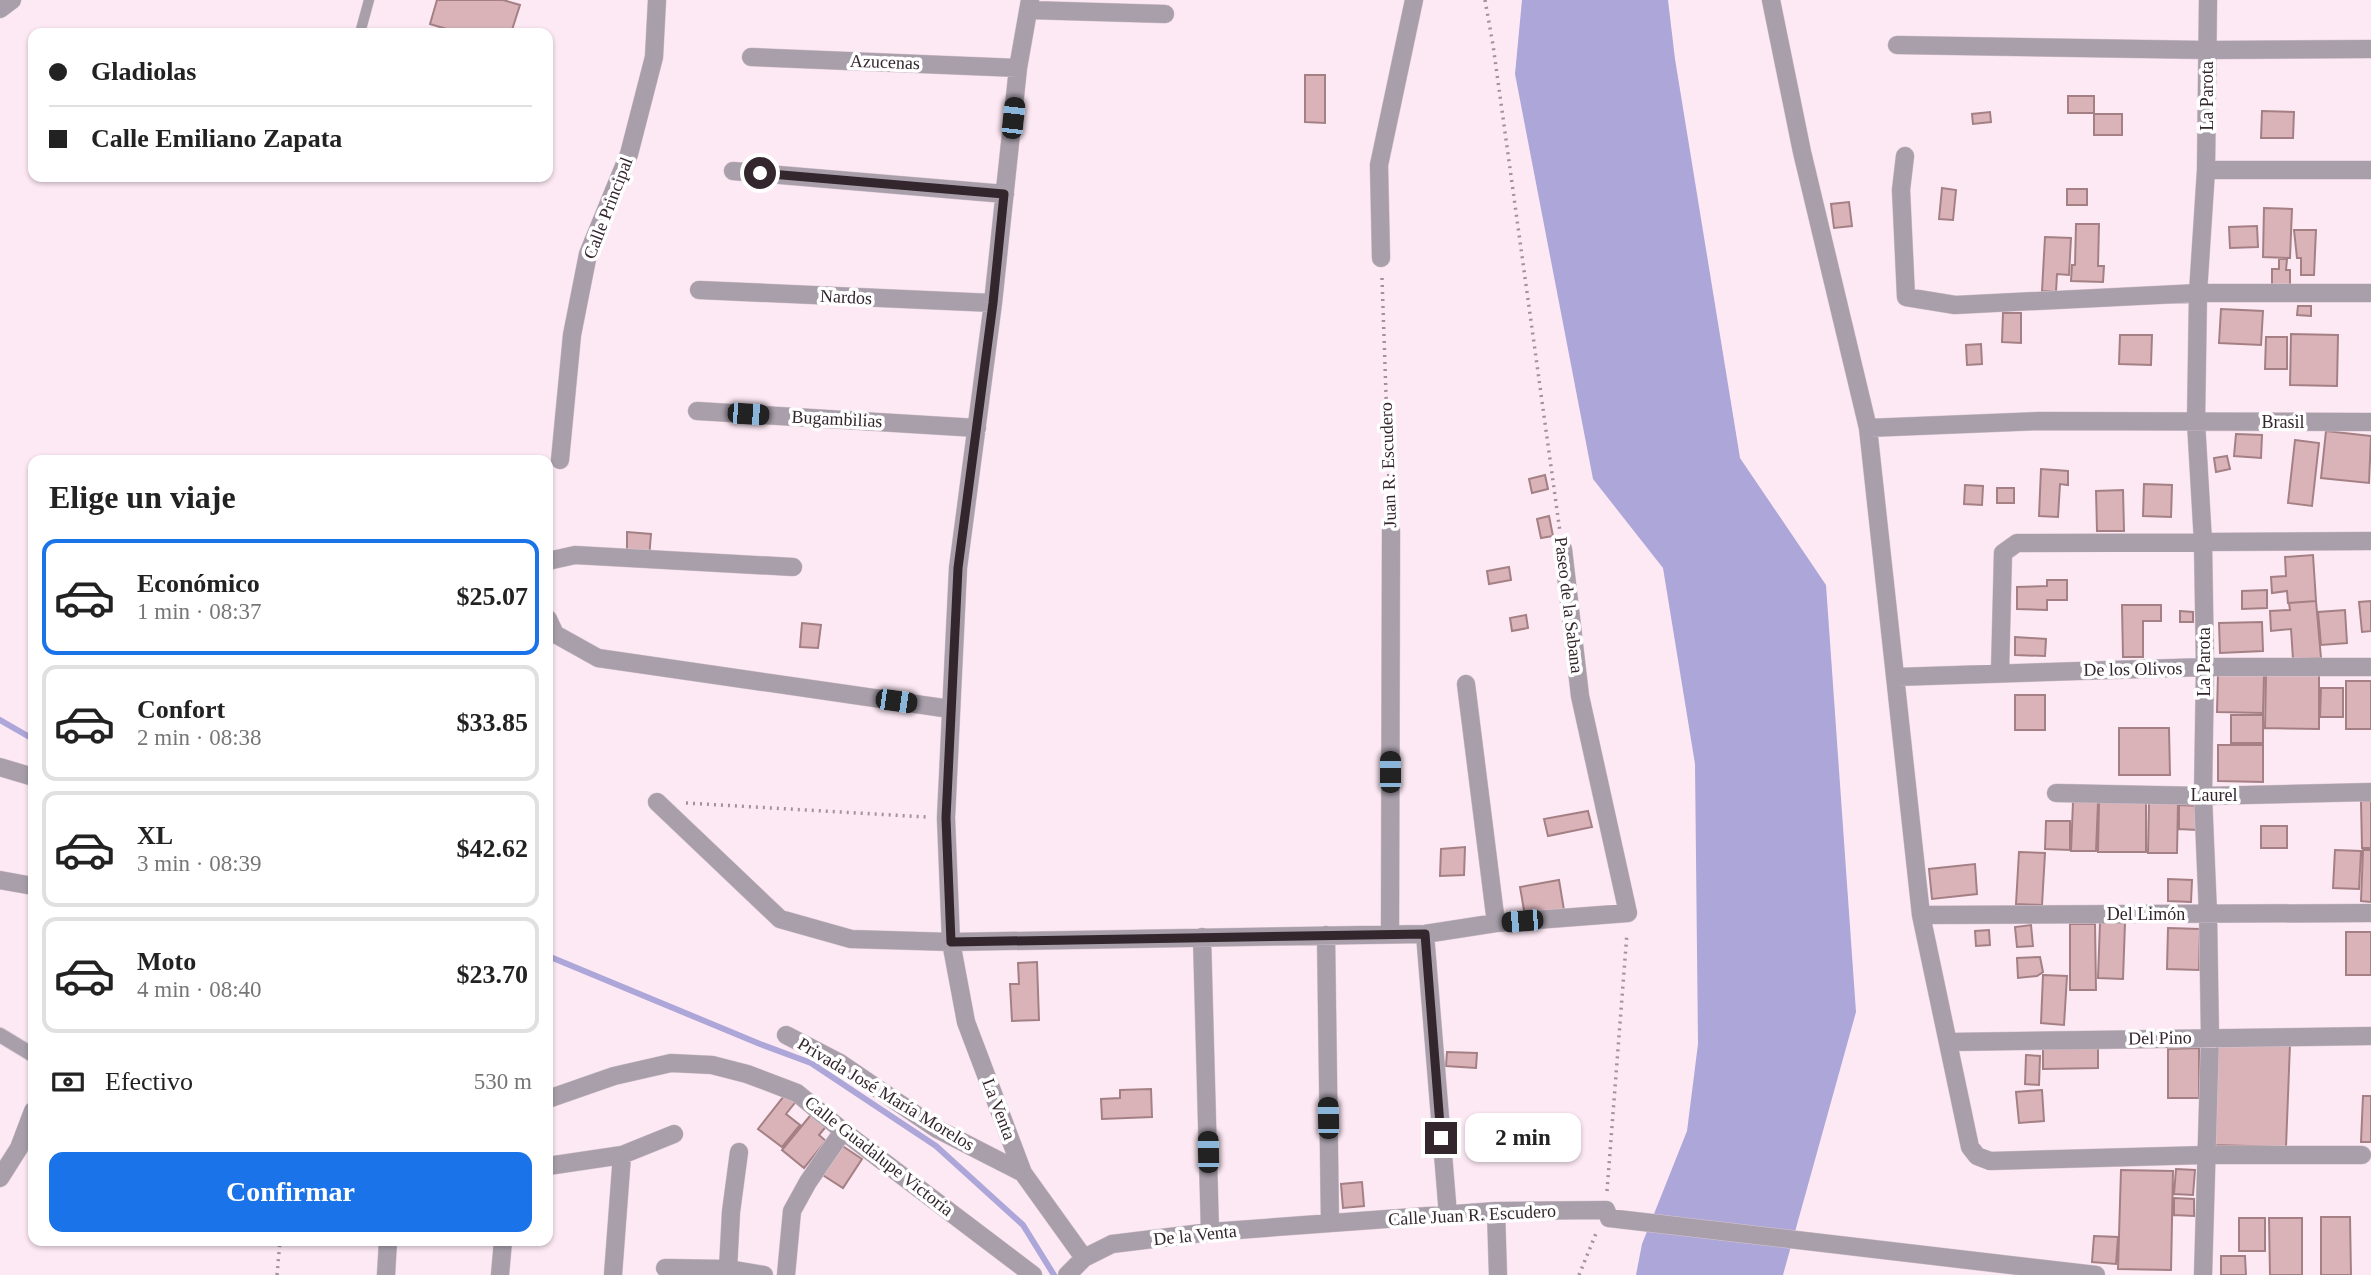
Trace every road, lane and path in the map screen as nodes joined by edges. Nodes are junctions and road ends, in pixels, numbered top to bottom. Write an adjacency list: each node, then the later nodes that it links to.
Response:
1 (12, 0): 9 (street)
2 (369, 0): 11 (lane)
3 (657, 0): 32 (street, Calle Principal)
4 (1414, 0): 22 (street)
5 (1485, 0): 36 (path, Paseo de la Sabana)
6 (1770, 0): 31 (street)
7 (2208, 0): 14 (street, La Parota)
8 (1029, 5): 10 (street); 16 (street, La Venta)
9 (0, 9)
10 (1164, 14)
11 (361, 28)
12 (1897, 45): 14 (street)
13 (2371, 49): 14 (street)
14 (2207, 50): 18 (street, La Parota)
15 (751, 57): 16 (street, Azucenas)
16 (1018, 68): 21 (street, La Venta)
17 (1905, 156): 24 (street)
18 (2206, 170): 19 (street); 24 (street, La Parota)
19 (2371, 170)
20 (733, 171): 21 (street)
21 (1004, 194): 26 (street, La Venta)
22 (1381, 258): 33 (path, Juan R. Escudero)
23 (699, 290): 26 (street, Nardos)
24 (2198, 293): 25 (street); 28 (street, La Parota)
25 (2371, 293)
26 (993, 303): 30 (street, La Venta)
27 (697, 411): 30 (street, Bugambilias)
28 (2196, 422): 29 (street, Brasil); 31 (street, Brasil); 35 (street, La Parota)
29 (2371, 422)
30 (977, 428): 45 (street, La Venta)
31 (1868, 428): 43 (street)
32 (560, 460)
33 (1391, 530): 60 (street, Juan R. Escudero)
34 (2371, 541): 35 (street)
35 (2203, 542): 40 (street, La Parota); 42 (street)
36 (1563, 549): 55 (street, Paseo de la Sabana)
37 (553, 560): 38 (street)
38 (793, 567)
39 (553, 630): 45 (street)
40 (2205, 667): 41 (street, De los Olivos); 42 (street, De los Olivos); 50 (street, La Parota)
41 (2371, 667)
42 (2000, 672): 43 (street, De los Olivos)
43 (1896, 677): 58 (street)
44 (1466, 684): 59 (street)
45 (950, 709): 52 (street, La Venta)
46 (0, 766): 47 (street)
47 (28, 775)
48 (2371, 792): 50 (street, Laurel)
49 (2056, 793): 50 (street, Laurel)
50 (2203, 796): 57 (street, La Parota)
51 (657, 802): 52 (path); 64 (street)
52 (946, 818): 64 (street, La Venta)
53 (0, 880): 54 (street)
54 (28, 885)
55 (1629, 913): 59 (street); 84 (path)
56 (2371, 913): 57 (street, Del Limón)
57 (2208, 914): 58 (street, Del Limón); 68 (street, La Parota)
58 (1921, 915): 69 (street)
59 (1496, 923): 61 (street)
60 (1390, 934): 61 (street); 62 (street)
61 (1425, 934): 83 (street)
62 (1326, 935): 63 (street); 85 (street)
63 (1202, 937): 64 (street); 86 (street)
64 (951, 942): 80 (street, La Venta)
65 (0, 1035): 70 (street)
66 (786, 1035): 80 (street, Privada José María Morelos)
67 (2371, 1036): 68 (street, Del Pino)
68 (2210, 1037): 69 (street, Del Pino); 77 (street, La Parota)
69 (1949, 1042): 77 (street)
70 (28, 1052)
71 (553, 1097): 73 (street, Calle Guadalupe Victoria)
72 (28, 1124): 81 (street)
73 (843, 1131): 99 (street); 100 (street, Calle Guadalupe Victoria)
74 (674, 1134): 76 (street)
75 (739, 1152): 92 (street)
76 (622, 1154): 79 (street); 97 (street)
77 (2205, 1155): 78 (street); 104 (street, La Parota)
78 (2362, 1155)
79 (553, 1166)
80 (1023, 1173): 90 (street, La Venta)
81 (0, 1178)
82 (1496, 1211): 83 (street, Calle Juan R. Escudero); 84 (street, Calle Juan R. Escudero); 101 (street)
83 (1448, 1214): 85 (street, Calle Juan R. Escudero)
84 (1607, 1214): 102 (path); 103 (street, Calle Juan R. Escudero)
85 (1330, 1223): 86 (street, De la Venta)
86 (1210, 1232): 90 (street, De la Venta)
87 (280, 1246): 94 (path)
88 (388, 1246): 95 (street)
89 (503, 1246): 96 (street)
90 (1084, 1258): 93 (street, De la Venta)
91 (665, 1268): 92 (street)
92 (728, 1272): 98 (street)
93 (1068, 1274)
94 (277, 1275)
95 (386, 1275)
96 (500, 1275)
97 (613, 1275)
98 (764, 1275)
99 (786, 1275)
100 (1033, 1275)
101 (1498, 1275)
102 (1579, 1275)
103 (2096, 1275)
104 (2203, 1275)

